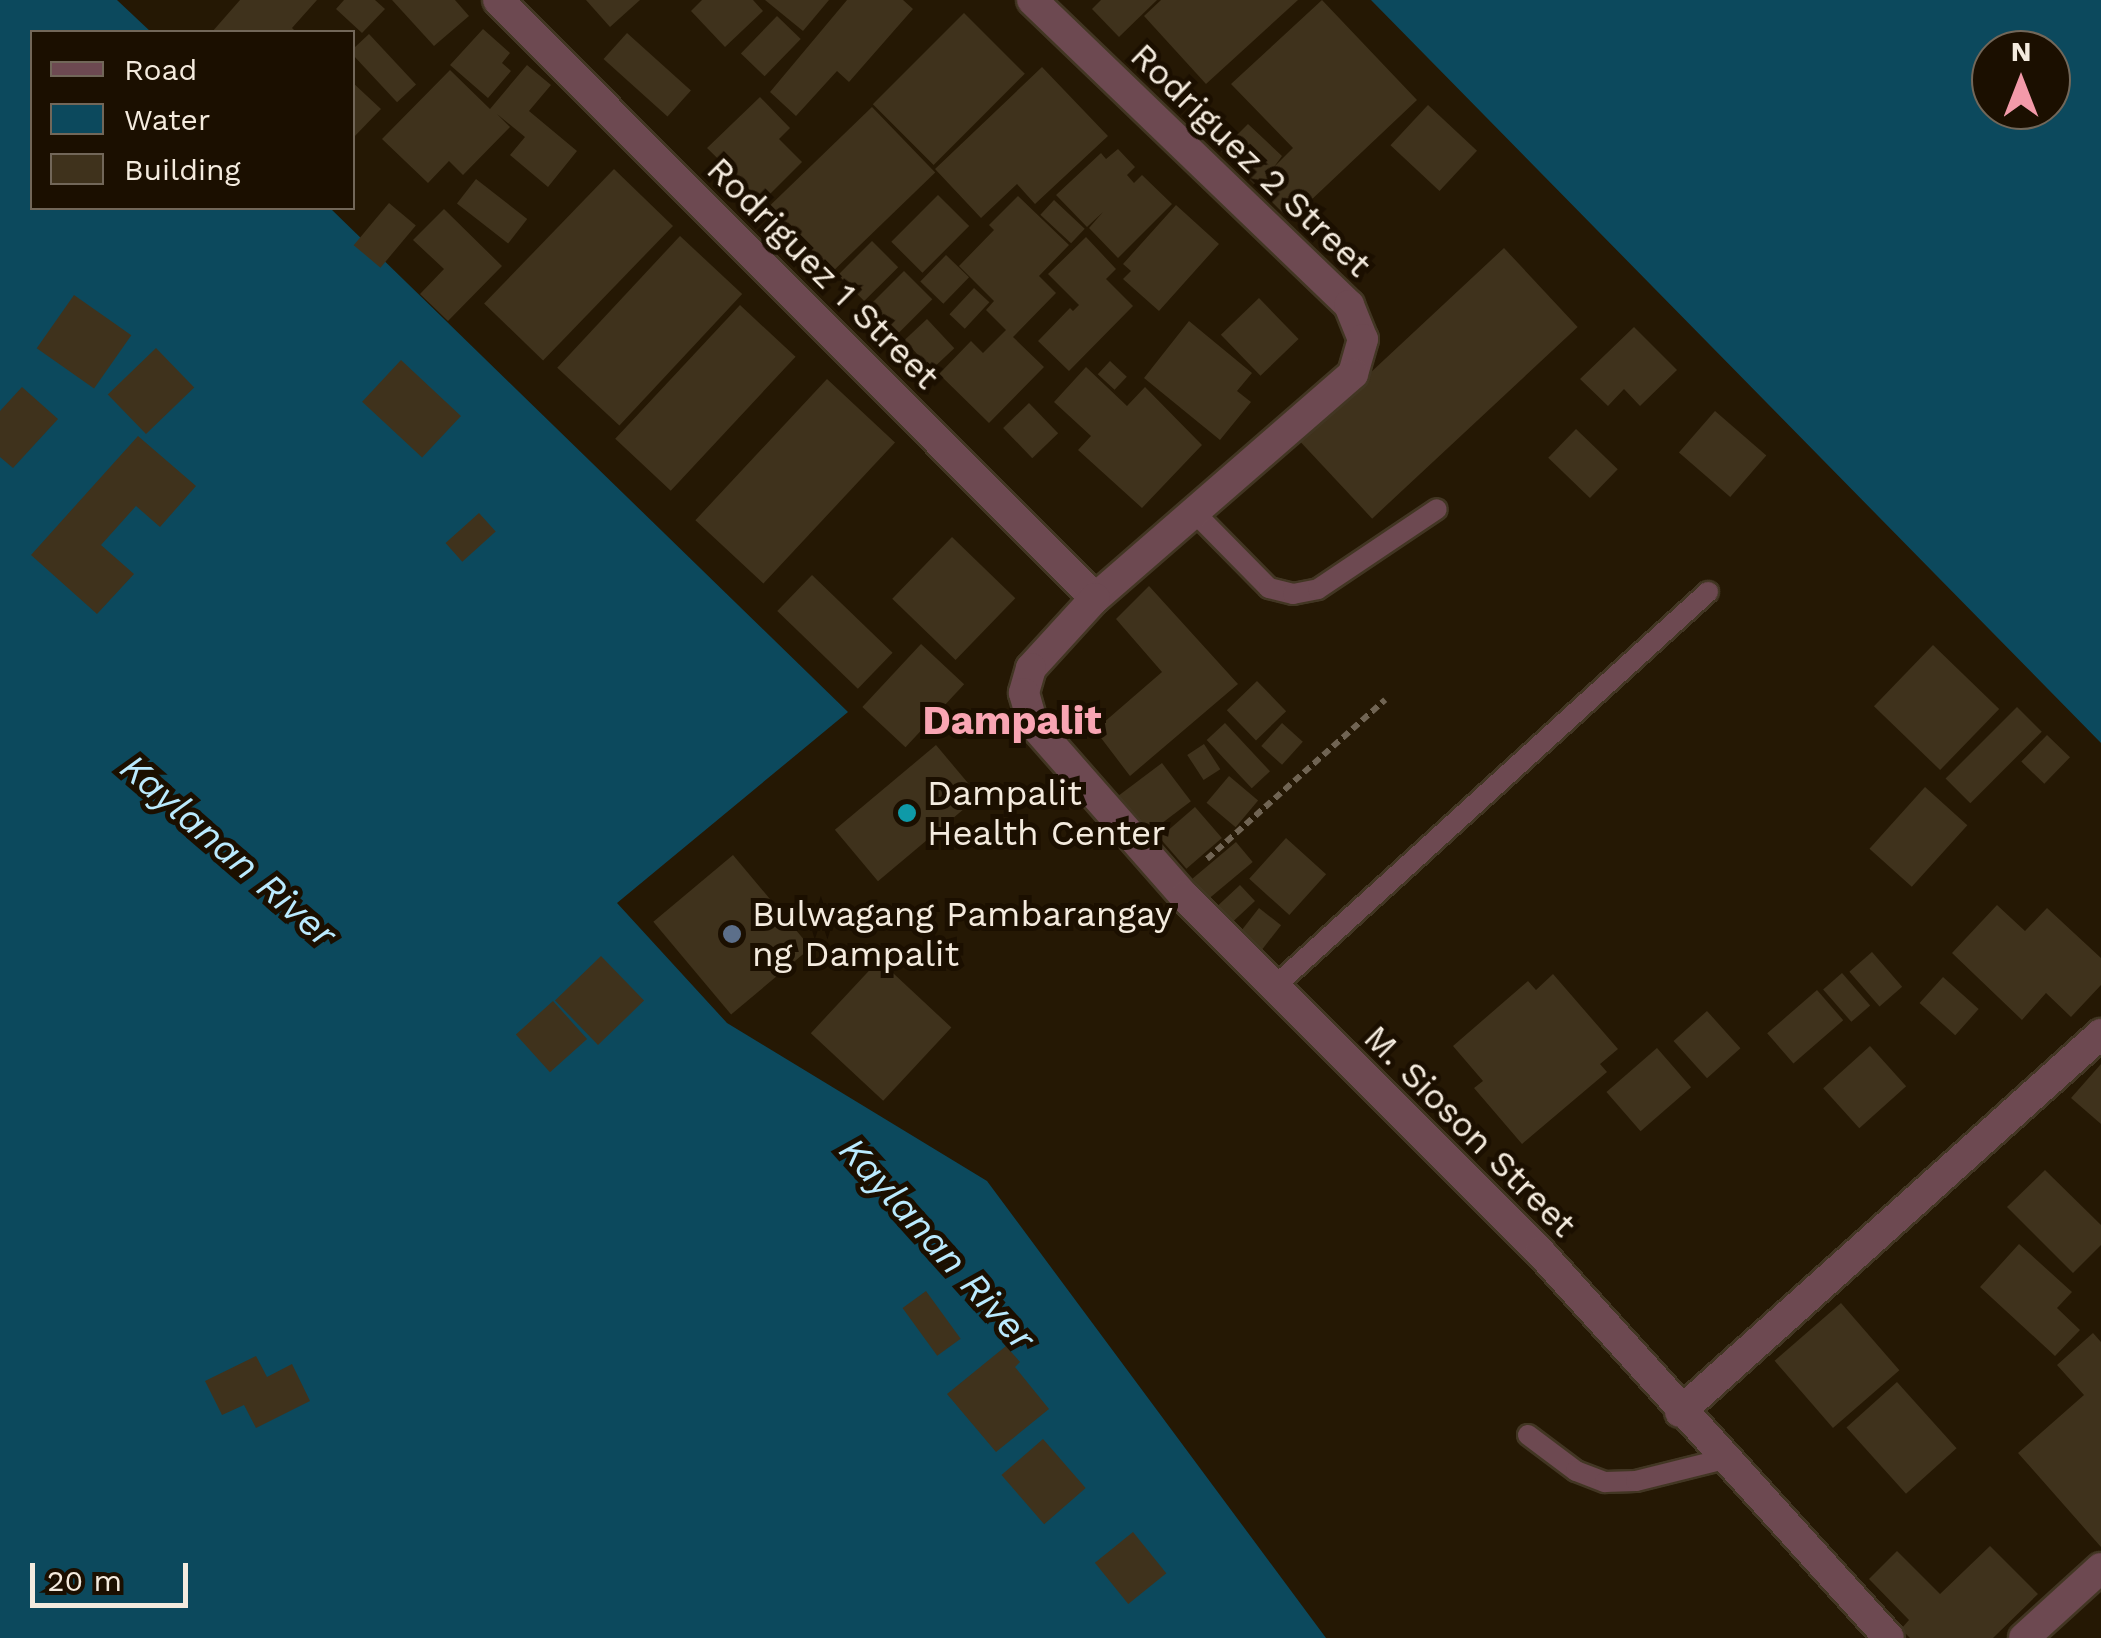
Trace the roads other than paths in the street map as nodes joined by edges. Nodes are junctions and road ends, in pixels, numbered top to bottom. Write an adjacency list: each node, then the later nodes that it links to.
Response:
1 (498, 0): 6 (street, Rodriguez 1 Street)
2 (1032, 0): 4 (street, Rodriguez 2 Street)
3 (1437, 509): 4 (lane)
4 (1194, 512): 6 (street)
5 (1708, 592): 7 (lane)
6 (1094, 598): 7 (street, M. Sioson Street)
7 (1274, 986): 9 (street, M. Sioson Street)
8 (2101, 1034): 9 (street)
9 (1680, 1412): 11 (street, M. Sioson Street)
10 (1528, 1434): 11 (lane)
11 (1724, 1459): 13 (street, M. Sioson Street)
12 (2101, 1568): 14 (street)
13 (1889, 1638)
14 (2024, 1638)

